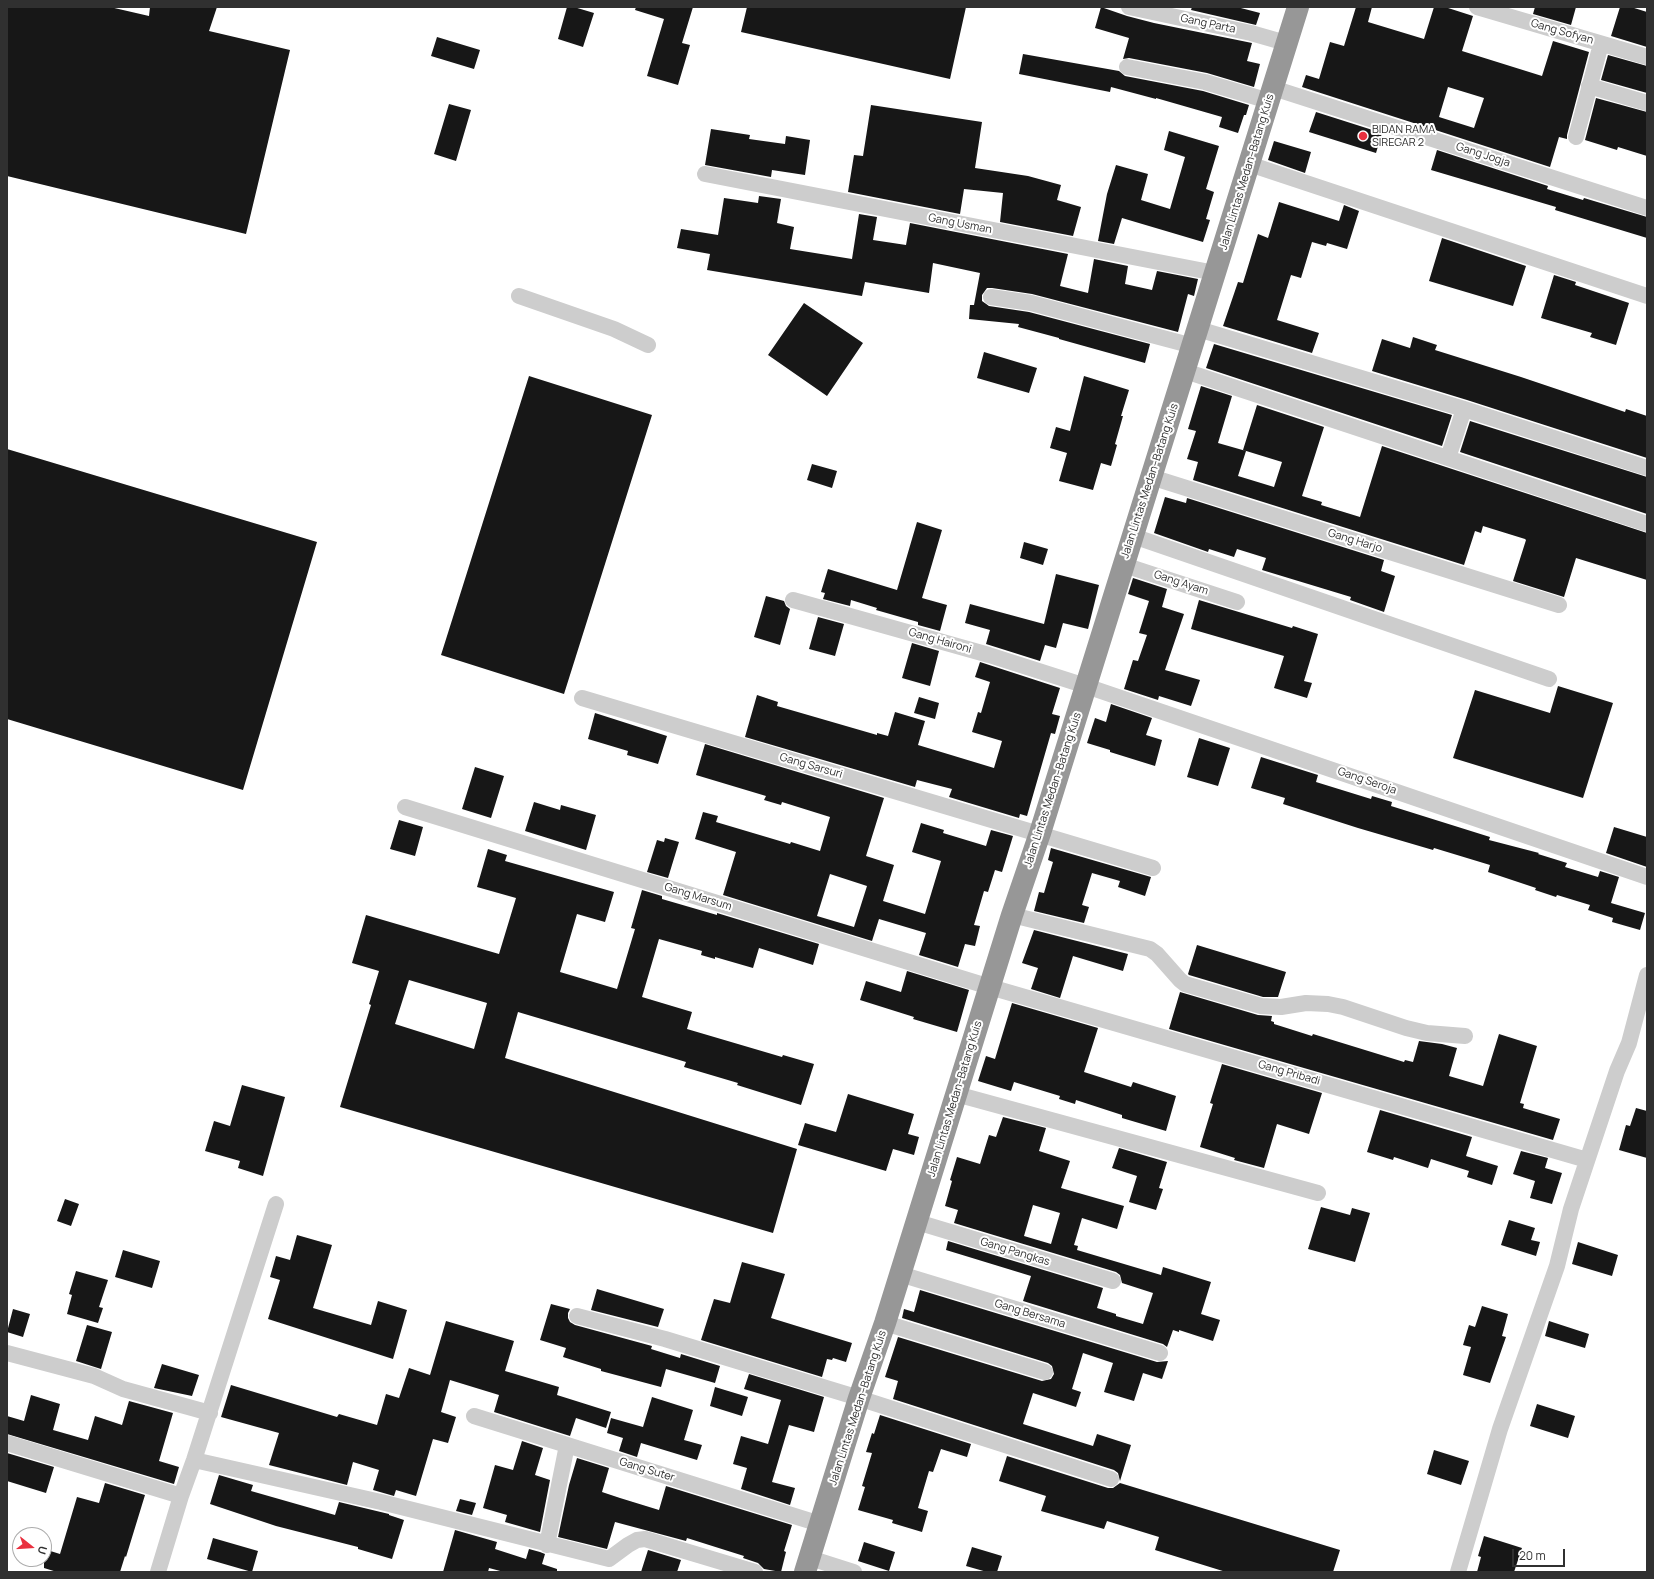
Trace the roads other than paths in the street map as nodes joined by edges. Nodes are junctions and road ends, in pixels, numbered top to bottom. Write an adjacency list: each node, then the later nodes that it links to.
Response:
1 (1129, 7): 4 (street, Gang Parta)
2 (1298, 7): 4 (highway, Jalan Lintas Medan–Batang Kuis)
3 (1477, 7): 5 (street, Gang Sofyan)
4 (1286, 44): 9 (highway, Jalan Lintas Medan–Batang Kuis)
5 (1601, 44): 6 (street, Gang Sofyan); 8 (street)
6 (1647, 57)
7 (1127, 67): 9 (street, Gang Jogja)
8 (1590, 86): 10 (street); 11 (street)
9 (1271, 94): 12 (highway, Jalan Lintas Medan–Batang Kuis); 14 (street, Gang Jogja)
10 (1647, 103)
11 (1576, 137)
12 (1249, 164): 15 (highway, Jalan Lintas Medan–Batang Kuis); 17 (street)
13 (706, 174): 15 (street, Gang Usman)
14 (1647, 208)
15 (1215, 273): 19 (highway, Jalan Lintas Medan–Batang Kuis)
16 (519, 296): 20 (street)
17 (1647, 296)
18 (991, 297): 19 (street)
19 (1195, 337): 21 (highway, Jalan Lintas Medan–Batang Kuis); 22 (street)
20 (648, 345)
21 (1185, 371): 23 (street); 25 (highway, Jalan Lintas Medan–Batang Kuis)
22 (1464, 409): 23 (street); 24 (street)
23 (1448, 458): 26 (street)
24 (1647, 468)
25 (1152, 477): 27 (highway, Jalan Lintas Medan–Batang Kuis); 31 (street, Gang Harjo)
26 (1647, 524)
27 (1133, 536): 28 (highway, Jalan Lintas Medan–Batang Kuis); 32 (street)
28 (1124, 564): 30 (street, Gang Ayam); 33 (highway, Jalan Lintas Medan–Batang Kuis)
29 (793, 600): 33 (street, Gang Haironi)
30 (1237, 602)
31 (1559, 605)
32 (1549, 679)
33 (1086, 686): 36 (highway, Jalan Lintas Medan–Batang Kuis); 38 (street, Gang Seroja)
34 (582, 698): 36 (street, Gang Sarsuri)
35 (405, 807): 41 (street, Gang Marsum)
36 (1040, 834): 37 (street, Gang Sarsuri); 39 (highway, Jalan Lintas Medan–Batang Kuis)
37 (1153, 868)
38 (1647, 877)
39 (1012, 915): 41 (highway, Jalan Lintas Medan–Batang Kuis); 42 (street)
40 (1647, 975): 44 (street)
41 (990, 987): 43 (highway, Jalan Lintas Medan–Batang Kuis); 44 (street, Gang Pribadi)
42 (1465, 1036)
43 (956, 1094): 45 (street); 47 (highway, Jalan Lintas Medan–Batang Kuis)
44 (1587, 1160): 69 (street)
45 (1318, 1193)
46 (276, 1204): 56 (street)
47 (917, 1222): 48 (highway, Jalan Lintas Medan–Batang Kuis); 49 (street, Gang Pangkas)
48 (900, 1274): 51 (highway, Jalan Lintas Medan–Batang Kuis); 53 (street, Gang Bersama)
49 (1113, 1281)
50 (577, 1316): 55 (street)
51 (885, 1323): 54 (street); 55 (highway, Jalan Lintas Medan–Batang Kuis)
52 (7, 1352): 56 (street)
53 (1160, 1353)
54 (1045, 1372)
55 (859, 1398): 61 (street); 63 (highway, Jalan Lintas Medan–Batang Kuis)
56 (210, 1413): 60 (street)
57 (474, 1416): 59 (street, Gang Suter)
58 (7, 1443): 62 (street)
59 (567, 1445): 63 (street, Gang Suter); 64 (street)
60 (194, 1460): 62 (street); 64 (street)
61 (1111, 1479)
62 (181, 1496): 66 (street)
63 (820, 1524): 65 (highway, Jalan Lintas Medan–Batang Kuis)
64 (547, 1545): 67 (street)
65 (808, 1565): 68 (street)
66 (158, 1572)
67 (755, 1572)
68 (854, 1572)
69 (1458, 1572)

